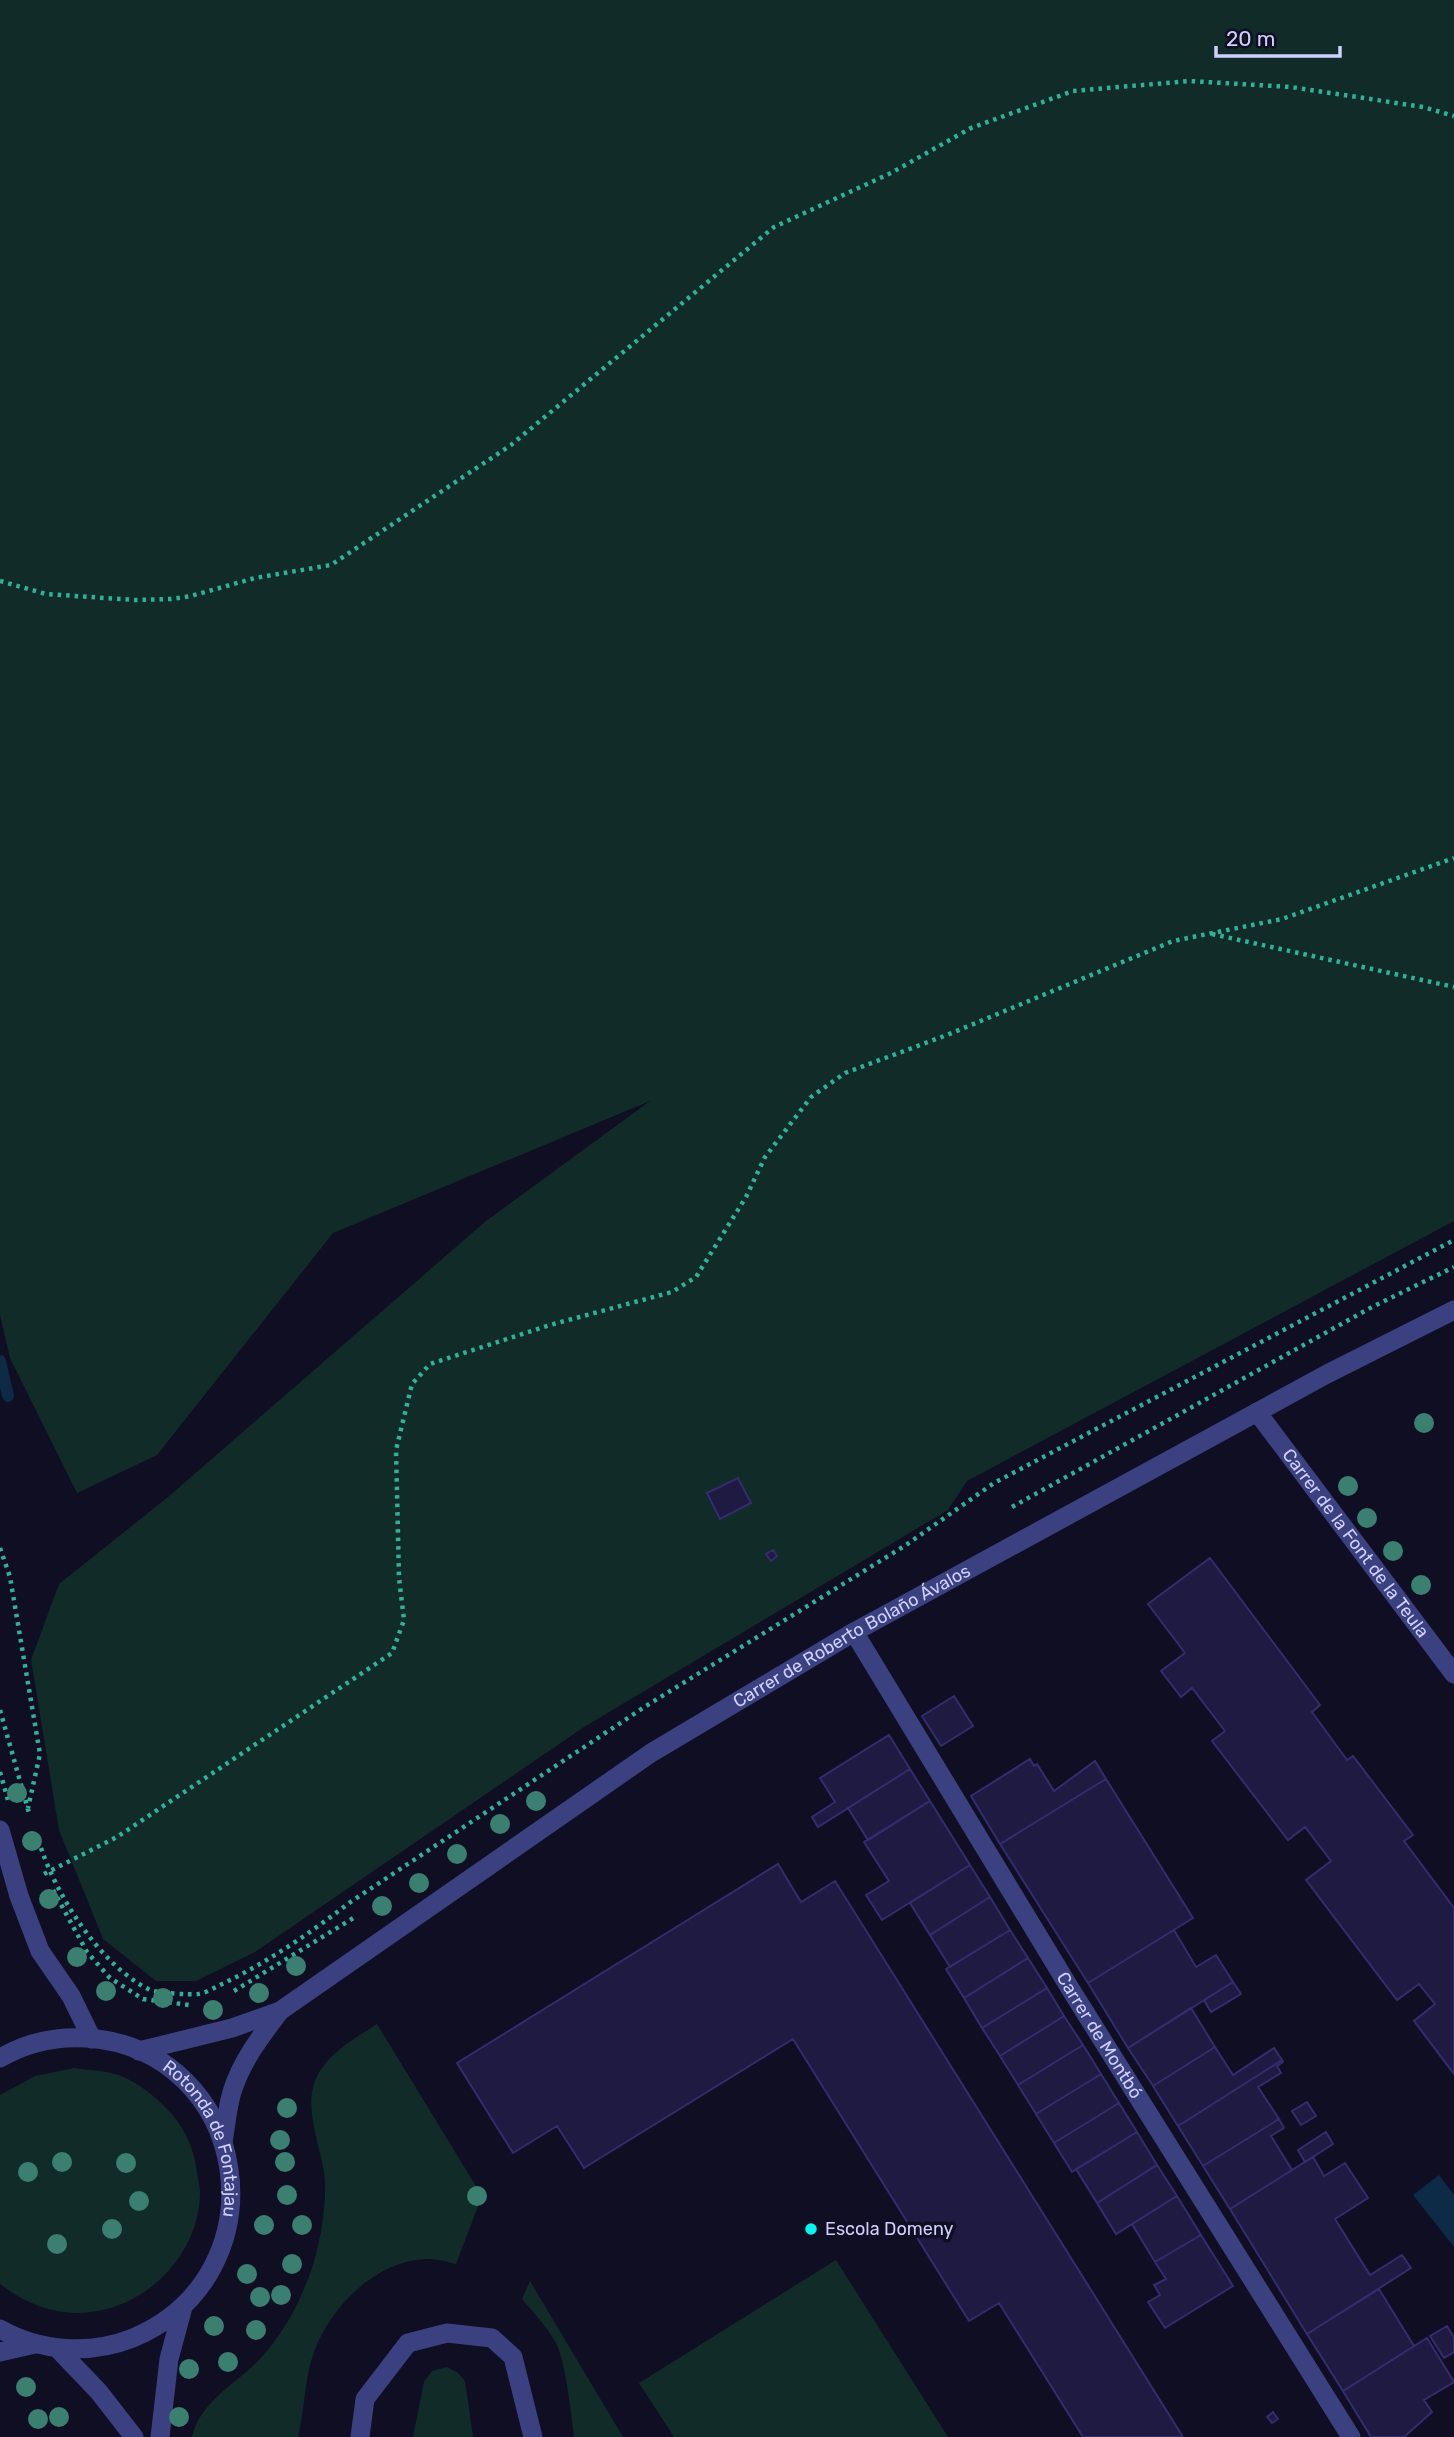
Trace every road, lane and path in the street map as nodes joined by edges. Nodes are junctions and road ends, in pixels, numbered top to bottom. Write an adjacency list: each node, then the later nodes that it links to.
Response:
1 (1454, 116): 2 (path)
2 (0, 581)
3 (1454, 858): 4 (path)
4 (1210, 933): 5 (path); 17 (path)
5 (1454, 987)
6 (1454, 1240): 17 (path)
7 (1454, 1310): 8 (street, Carrer de Roberto Bolaño Ávalos)
8 (1257, 1412): 10 (street, Carrer de Roberto Bolaño Ávalos); 11 (street, Carrer de la Font de la Teula)
9 (0, 1548): 13 (path)
10 (854, 1632): 18 (street, Carrer de Roberto Bolaño Ávalos); 32 (street, Carrer de Montbó)
11 (1454, 1675)
12 (0, 1710): 13 (path)
13 (28, 1810): 14 (path)
14 (32, 1823)
15 (0, 1830): 19 (street)
16 (36, 1835): 17 (path)
17 (50, 1873)
18 (280, 2011): 20 (street, Carrer de Roberto Bolaño Ávalos); 22 (street, Carrer de Roberto Bolaño Ávalos)
19 (92, 2039): 20 (street, Rotonda de Fontajau); 21 (street, Rotonda de Fontajau)
20 (139, 2051): 22 (street, Rotonda de Fontajau)
21 (0, 2058)
22 (223, 2142): 23 (street, Rotonda de Fontajau)
23 (183, 2307): 26 (street, Rotonda de Fontajau); 29 (street)
24 (0, 2329): 25 (street, Rotonda de Fontajau)
25 (35, 2344): 26 (street, Rotonda de Fontajau); 27 (street)
26 (57, 2348): 28 (street)
27 (0, 2352)
28 (134, 2437)
29 (160, 2437)
30 (360, 2437): 31 (street)
31 (533, 2437)
32 (1351, 2437)

